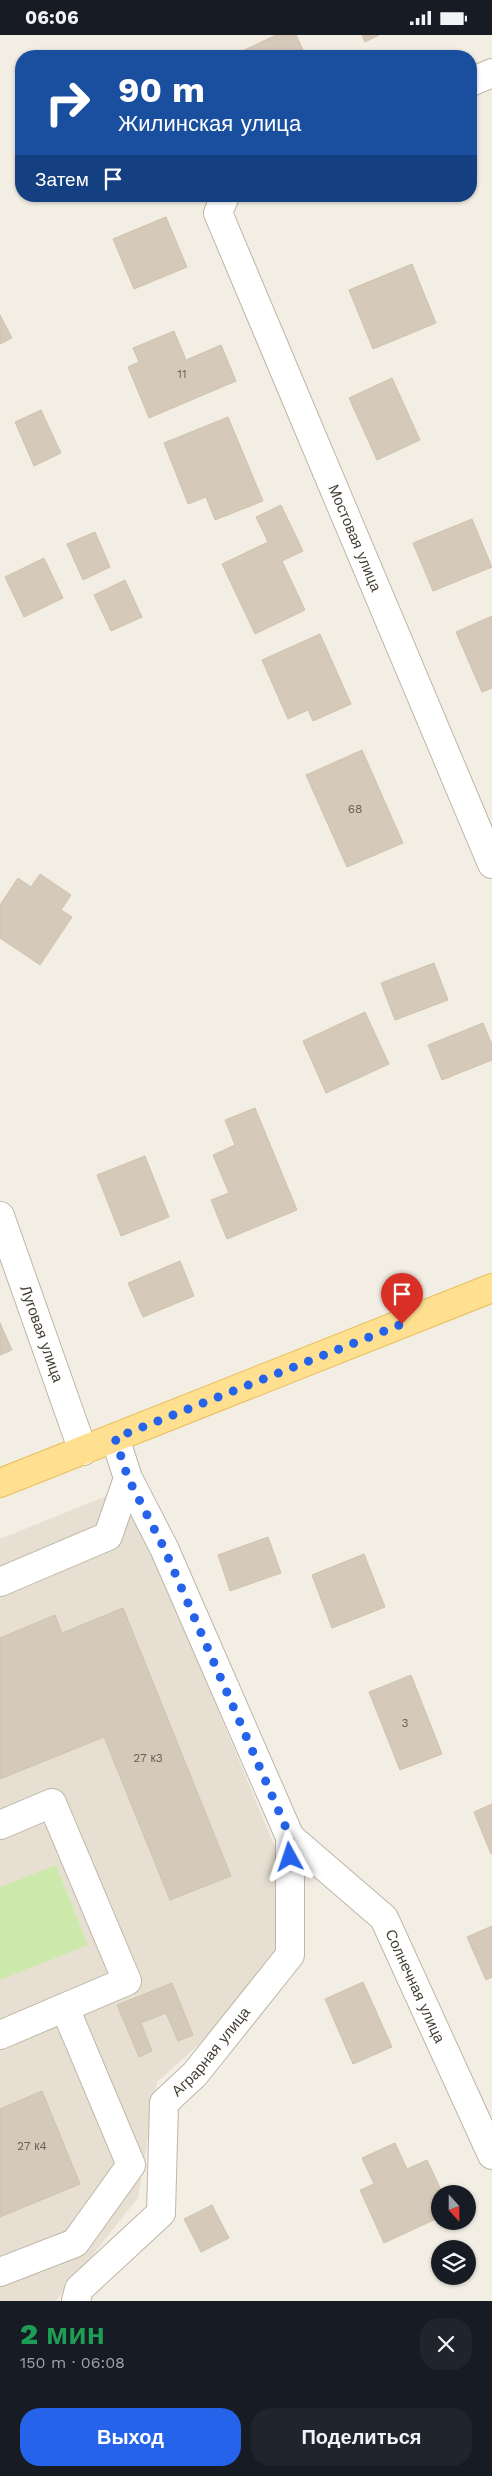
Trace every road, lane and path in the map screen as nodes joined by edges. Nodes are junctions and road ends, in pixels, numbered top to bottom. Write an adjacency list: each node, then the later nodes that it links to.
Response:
1 (492, 73): 2 (street)
2 (477, 79)
3 (222, 205): 4 (street, Мостовая улица)
4 (492, 864)
5 (0, 1216): 8 (street, Луговая улица)
6 (492, 1289): 7 (main road)
7 (115, 1438): 8 (main road); 9 (street, Солнечная улица)
8 (83, 1451): 10 (main road)
9 (128, 1478): 11 (street); 13 (street, Солнечная улица)
10 (0, 1483)
11 (0, 1582)
12 (0, 1825): 14 (street)
13 (290, 1837): 16 (street, Солнечная улица); 18 (street, Аграрная улица)
14 (65, 2008): 15 (street); 17 (street)
15 (0, 2035)
16 (492, 2155)
17 (0, 2272)
18 (76, 2301)

